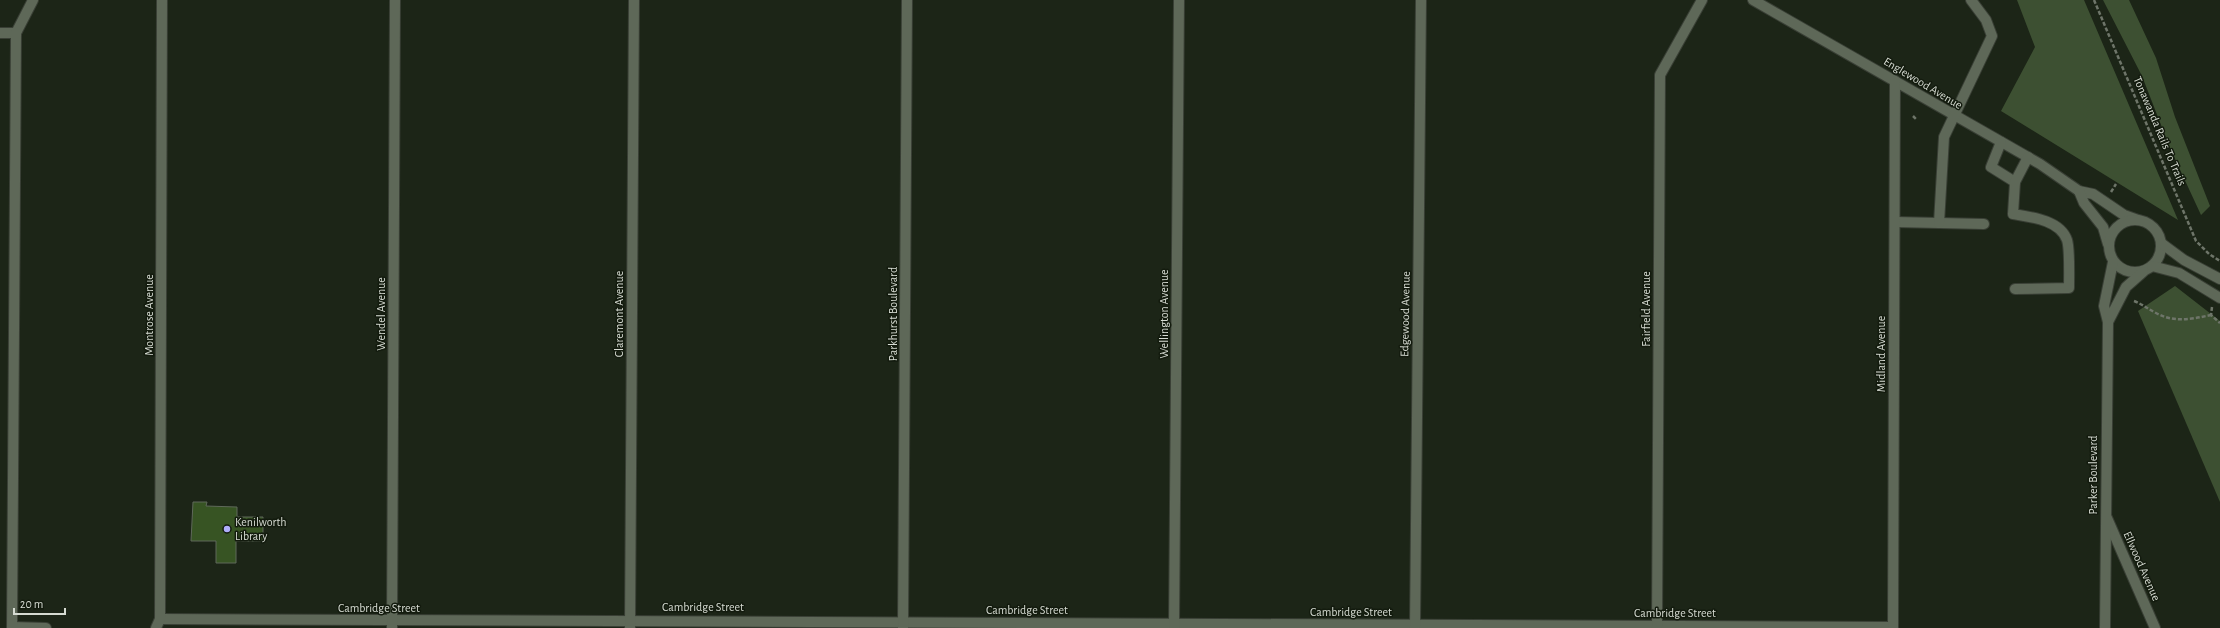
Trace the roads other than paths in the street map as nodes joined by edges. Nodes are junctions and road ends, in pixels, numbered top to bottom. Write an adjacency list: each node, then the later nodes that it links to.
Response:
1 (34, 0): 12 (street)
2 (162, 0): 32 (street, Montrose Avenue)
3 (395, 0): 34 (street, Wendel Avenue)
4 (634, 0): 33 (street, Claremont Avenue)
5 (907, 0): 35 (street, Parkhurst Boulevard)
6 (1179, 0): 36 (street, Wellington Avenue)
7 (1422, 0): 37 (street, Edgewood Avenue)
8 (1702, 0): 38 (street, Fairfield Avenue)
9 (1753, 0): 13 (street, Englewood Avenue)
10 (1971, 0): 14 (street)
11 (0, 33): 12 (street)
12 (16, 33): 39 (street)
13 (1895, 81): 14 (street, Englewood Avenue); 20 (street, Midland Avenue)
14 (1953, 116): 15 (street, Englewood Avenue); 21 (street)
15 (2001, 142): 16 (street, Englewood Avenue); 17 (street)
16 (2028, 157): 17 (street); 18 (street, Englewood Avenue)
17 (2016, 182): 28 (street)
18 (2078, 191): 19 (street, Englewood Avenue); 24 (street, Englewood Avenue)
19 (2138, 220): 23 (street, Englewood Avenue); 24 (street)
20 (1895, 222): 21 (street); 41 (street, Midland Avenue)
21 (1940, 223): 22 (street)
22 (1984, 224)
23 (2161, 242): 26 (street); 27 (street, Englewood Avenue)
24 (2108, 245): 25 (street, Englewood Avenue)
25 (2113, 262): 26 (street); 30 (street, Parker Boulevard)
26 (2148, 269): 29 (street); 30 (street, Parker Boulevard)
27 (2220, 279)
28 (2016, 289)
29 (2217, 300)
30 (2108, 322): 31 (street, Parker Boulevard)
31 (2106, 514): 42 (street, Parker Boulevard); 43 (street, Ellwood Avenue)
32 (158, 623): 34 (street, Cambridge Street)
33 (630, 624): 34 (street, Cambridge Street); 35 (street, Cambridge Street)
34 (392, 625)
35 (903, 625): 36 (street, Cambridge Street)
36 (1174, 626): 37 (street, Cambridge Street)
37 (1415, 626): 38 (street, Cambridge Street)
38 (1657, 627): 41 (street, Cambridge Street)
39 (12, 628): 40 (street)
40 (46, 628)
41 (1893, 628)
42 (2105, 628)
43 (2155, 628)

